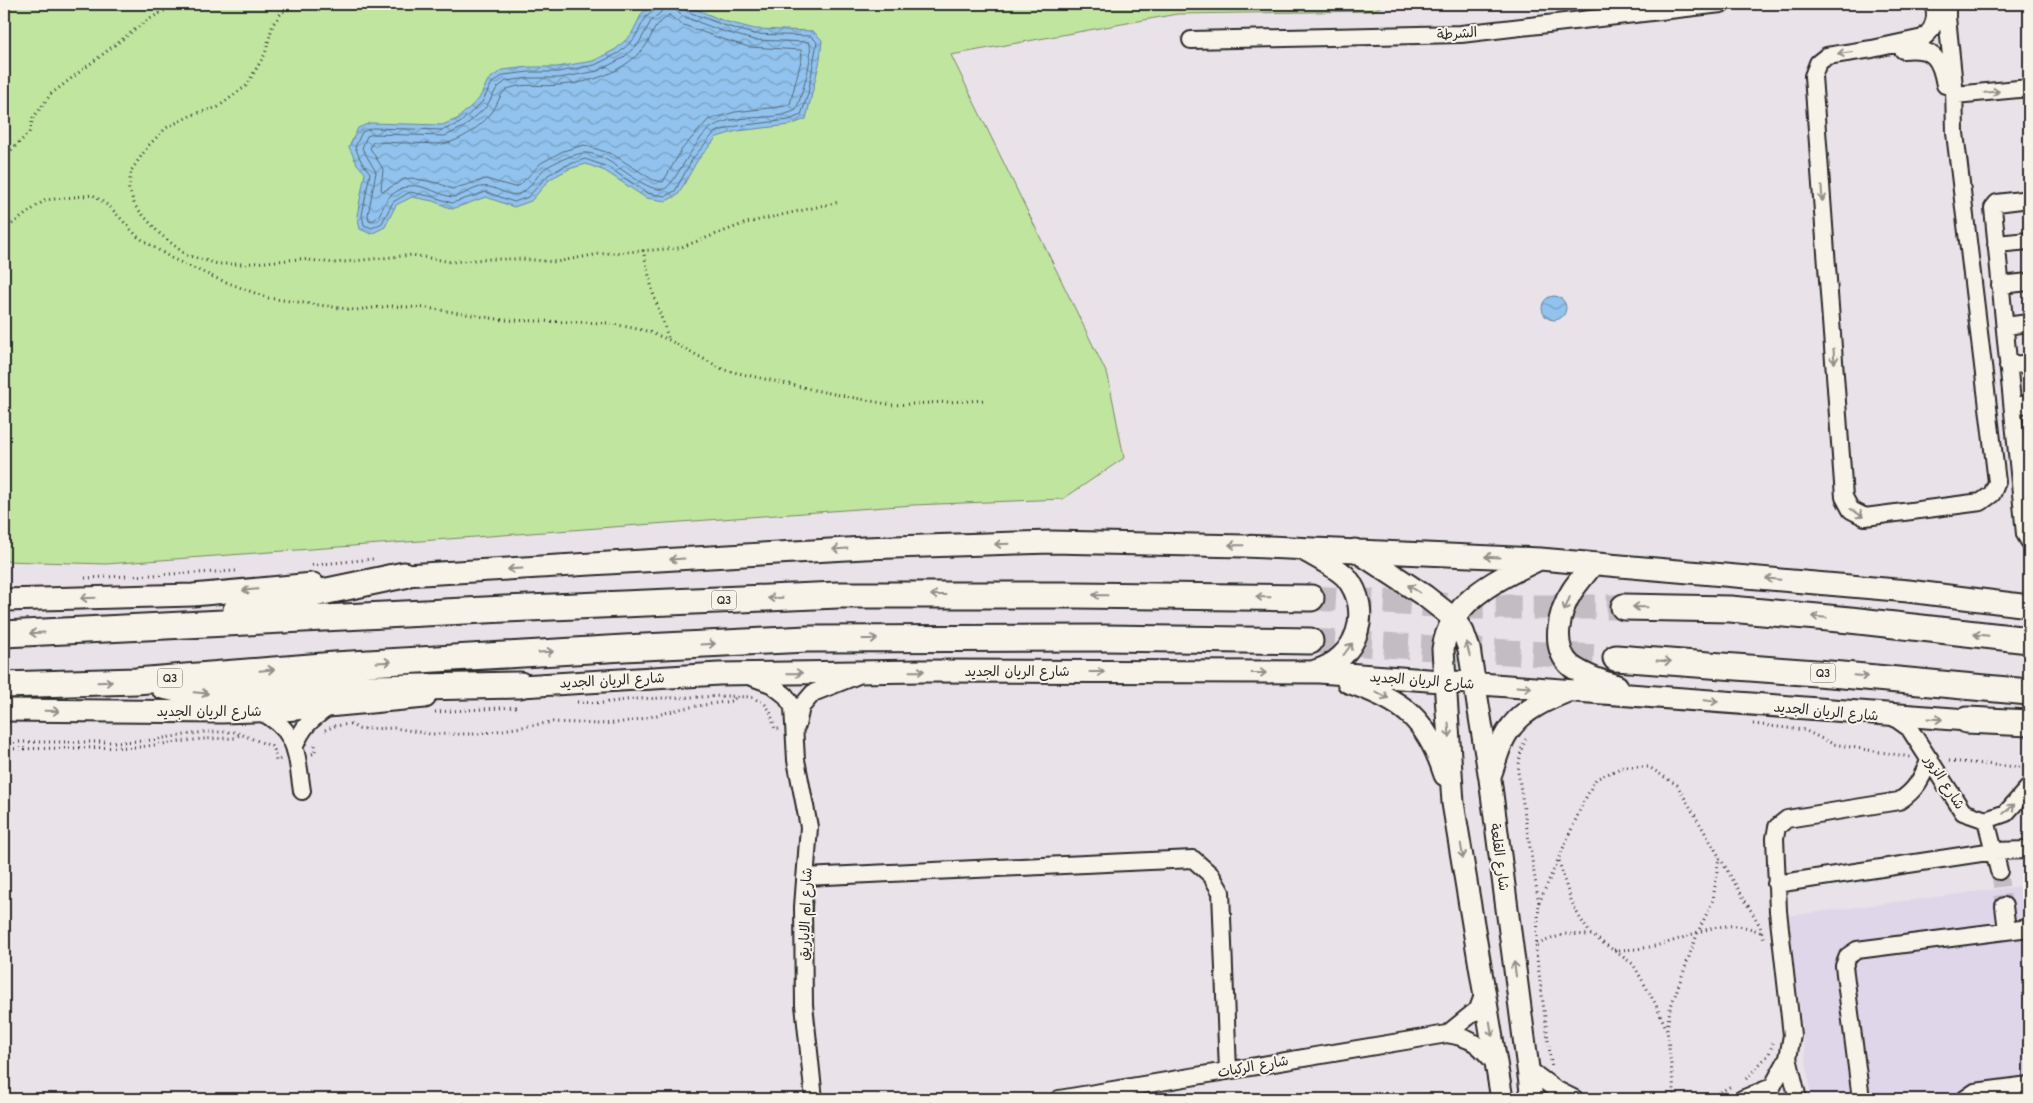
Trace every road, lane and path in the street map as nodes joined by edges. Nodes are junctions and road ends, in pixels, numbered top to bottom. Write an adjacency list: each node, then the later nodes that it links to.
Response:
1 (176, 4): 12 (path)
2 (313, 4): 18 (path)
3 (1721, 4): 6 (street, الشرطة)
4 (1934, 4): 8 (street)
5 (1947, 4): 10 (street)
6 (1612, 10): 7 (street, الشرطة)
7 (1191, 40)
8 (1872, 49): 11 (street); 11 (street, one-way to 11)
9 (2029, 88): 10 (street, one-way to 9)
10 (1955, 95): 11 (street)
11 (1954, 122)
12 (4, 157)
13 (2029, 199): 17 (street)
14 (839, 202): 18 (path)
15 (4, 230): 23 (path)
16 (2029, 241): 17 (street)
17 (1996, 244): 20 (street)
18 (643, 250): 23 (path)
19 (2029, 282): 20 (street)
20 (2000, 285): 22 (street)
21 (2029, 323): 22 (street)
22 (2005, 326): 25 (street)
23 (669, 340): 26 (path)
24 (2029, 363): 25 (street)
25 (2008, 366): 28 (street)
26 (986, 400)
27 (2029, 404): 28 (street)
28 (2013, 406): 29 (street)
29 (2023, 443): 30 (street)
30 (2025, 485): 31 (street)
31 (2028, 531)
32 (1304, 550): 33 (main road); 36 (main road, one-way to 36); 48 (main road, one-way to 32)
33 (1354, 550): 34 (main road, one-way to 33); 41 (main road, شارع القلعة, one-way to 33)
34 (1540, 559): 35 (main road); 41 (main road)
35 (1593, 564): 39 (main road, one-way to 35); 58 (main road, one-way to 58)
36 (404, 575): 38 (main road, one-way to 38); 42 (highway)
37 (1312, 598): 42 (highway, Q3, one-way to 42)
38 (4, 600)
39 (2029, 606)
40 (1624, 607): 44 (highway, one-way to 40)
41 (1453, 618): 51 (main road); 52 (main road, شارع القلعة, one-way to 41)
42 (138, 628): 43 (highway, Q3, one-way to 43)
43 (4, 634)
44 (2029, 640)
45 (1310, 641): 50 (highway, Q3, one-way to 45)
46 (1616, 658): 55 (highway, Q3, one-way to 55)
47 (868, 672): 48 (main road, شارع الريان الجديد, one-way to 48); 49 (main road, شارع الريان الجديد, one-way to 47); 69 (street, شارع ام الاباريق)
48 (1314, 672): 51 (main road, شارع الريان الجديد); 82 (main road, one-way to 82)
49 (740, 673): 56 (main road, شارع الريان الجديد); 69 (street, شارع ام الاباريق)
50 (136, 681): 53 (highway, Q3, one-way to 50); 56 (highway, one-way to 56)
51 (1446, 681): 52 (main road, شارع الريان الجديد); 82 (main road, one-way to 82)
52 (1475, 684): 54 (main road, شارع الريان الجديد, one-way to 54); 79 (main road, شارع القلعة)
53 (4, 685)
54 (1569, 690): 58 (main road, شارع الريان الجديد); 79 (main road)
55 (2029, 692)
56 (522, 695): 60 (main road, شارع الريان الجديد); 63 (path)
57 (738, 696): 59 (path); 66 (path); 69 (path)
58 (1645, 696): 64 (main road, شارع الريان الجديد, one-way to 64)
59 (569, 702)
60 (330, 706): 62 (main road, شارع الريان الجديد); 74 (street)
61 (4, 710): 62 (main road, شارع الريان الجديد, one-way to 62)
62 (258, 711): 74 (street)
63 (429, 713)
64 (1892, 716): 65 (main road, شارع الريان الجديد, one-way to 65); 77 (street, شارع الزور)
65 (1967, 720): 67 (highway); 71 (street, شارع الريان الجديد)
66 (358, 723)
67 (2029, 723)
68 (1749, 724): 77 (path)
69 (795, 730): 89 (street, شارع ام الاباريق)
70 (1530, 732): 91 (path)
71 (2029, 733)
72 (4, 742): 73 (path)
73 (101, 742): 76 (path); 76 (path)
74 (295, 746): 81 (street)
75 (4, 749): 76 (path)
76 (100, 749)
77 (1930, 759): 78 (path); 83 (street, شارع الزور); 90 (street)
78 (2029, 768)
79 (1490, 779): 108 (main road, شارع القلعة, one-way to 79)
80 (2029, 788): 83 (street, one-way to 80)
81 (302, 791)
82 (1454, 803): 102 (main road, one-way to 102)
83 (1986, 820): 85 (street)
84 (2029, 850): 85 (street)
85 (1994, 852): 88 (street); 90 (street)
86 (1719, 856): 87 (path); 96 (path); 97 (path)
87 (1559, 861): 91 (path); 98 (path)
88 (1999, 871)
89 (805, 877): 109 (street); 112 (street, شارع ام الاباريق)
90 (1776, 884): 95 (street)
91 (1539, 904): 100 (path)
92 (2004, 906): 94 (street)
93 (2029, 928): 94 (street)
94 (2007, 930): 120 (street)
95 (1780, 931): 97 (path); 106 (street)
96 (1698, 932): 97 (path); 101 (path); 103 (path)
97 (1762, 934): 99 (path)
98 (1592, 935): 100 (path); 101 (path)
99 (1765, 942)
100 (1537, 944): 111 (path)
101 (1613, 950): 103 (path)
102 (1485, 990): 104 (street, شارع الركيات); 107 (main road, one-way to 107)
103 (1666, 1030): 117 (path)
104 (1447, 1034): 107 (street, شارع الركيات); 109 (street, شارع الركيات)
105 (1774, 1039): 117 (path)
106 (1788, 1058): 118 (street); 119 (street)
107 (1497, 1067): 114 (main road)
108 (1528, 1069): 111 (street); 115 (main road, شارع القلعة)
109 (1228, 1071): 113 (street, شارع الركيات)
110 (2029, 1085): 121 (street)
111 (1555, 1089): 116 (street)
112 (814, 1099)
113 (1059, 1099)
114 (1502, 1099)
115 (1532, 1099)
116 (1576, 1099)
117 (1675, 1099)
118 (1742, 1099)
119 (1798, 1099)
120 (1861, 1099)
121 (1965, 1099)

